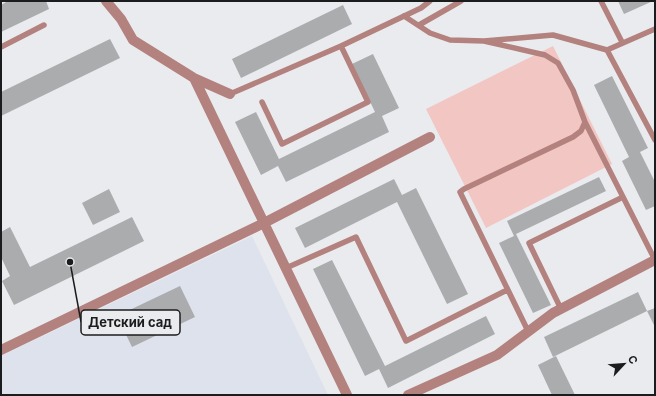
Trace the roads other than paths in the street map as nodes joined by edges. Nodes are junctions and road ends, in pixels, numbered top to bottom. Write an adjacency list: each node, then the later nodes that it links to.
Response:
1 (106, 1): 14 (street)
2 (430, 1): 5 (lane)
3 (462, 1): 7 (lane)
4 (601, 1): 10 (lane)
5 (404, 16): 7 (lane); 12 (lane)
6 (44, 25): 11 (lane)
7 (419, 25): 9 (lane)
8 (655, 29): 10 (lane)
9 (484, 41): 13 (lane); 17 (lane)
10 (622, 42): 13 (lane)
11 (1, 46)
12 (341, 46): 15 (lane); 16 (lane)
13 (607, 50): 19 (lane)
14 (194, 78): 15 (street); 21 (street)
15 (230, 94)
16 (262, 102)
17 (585, 122): 20 (lane); 24 (lane)
18 (430, 137): 21 (street)
19 (655, 140)
20 (623, 197): 22 (lane); 25 (lane)
21 (264, 223): 23 (street); 27 (street)
22 (655, 260): 25 (street)
23 (286, 268): 24 (lane); 28 (street)
24 (508, 290): 26 (lane)
25 (561, 309): 26 (street)
26 (528, 331): 29 (street)
27 (1, 350)
28 (347, 395)
29 (408, 395)

